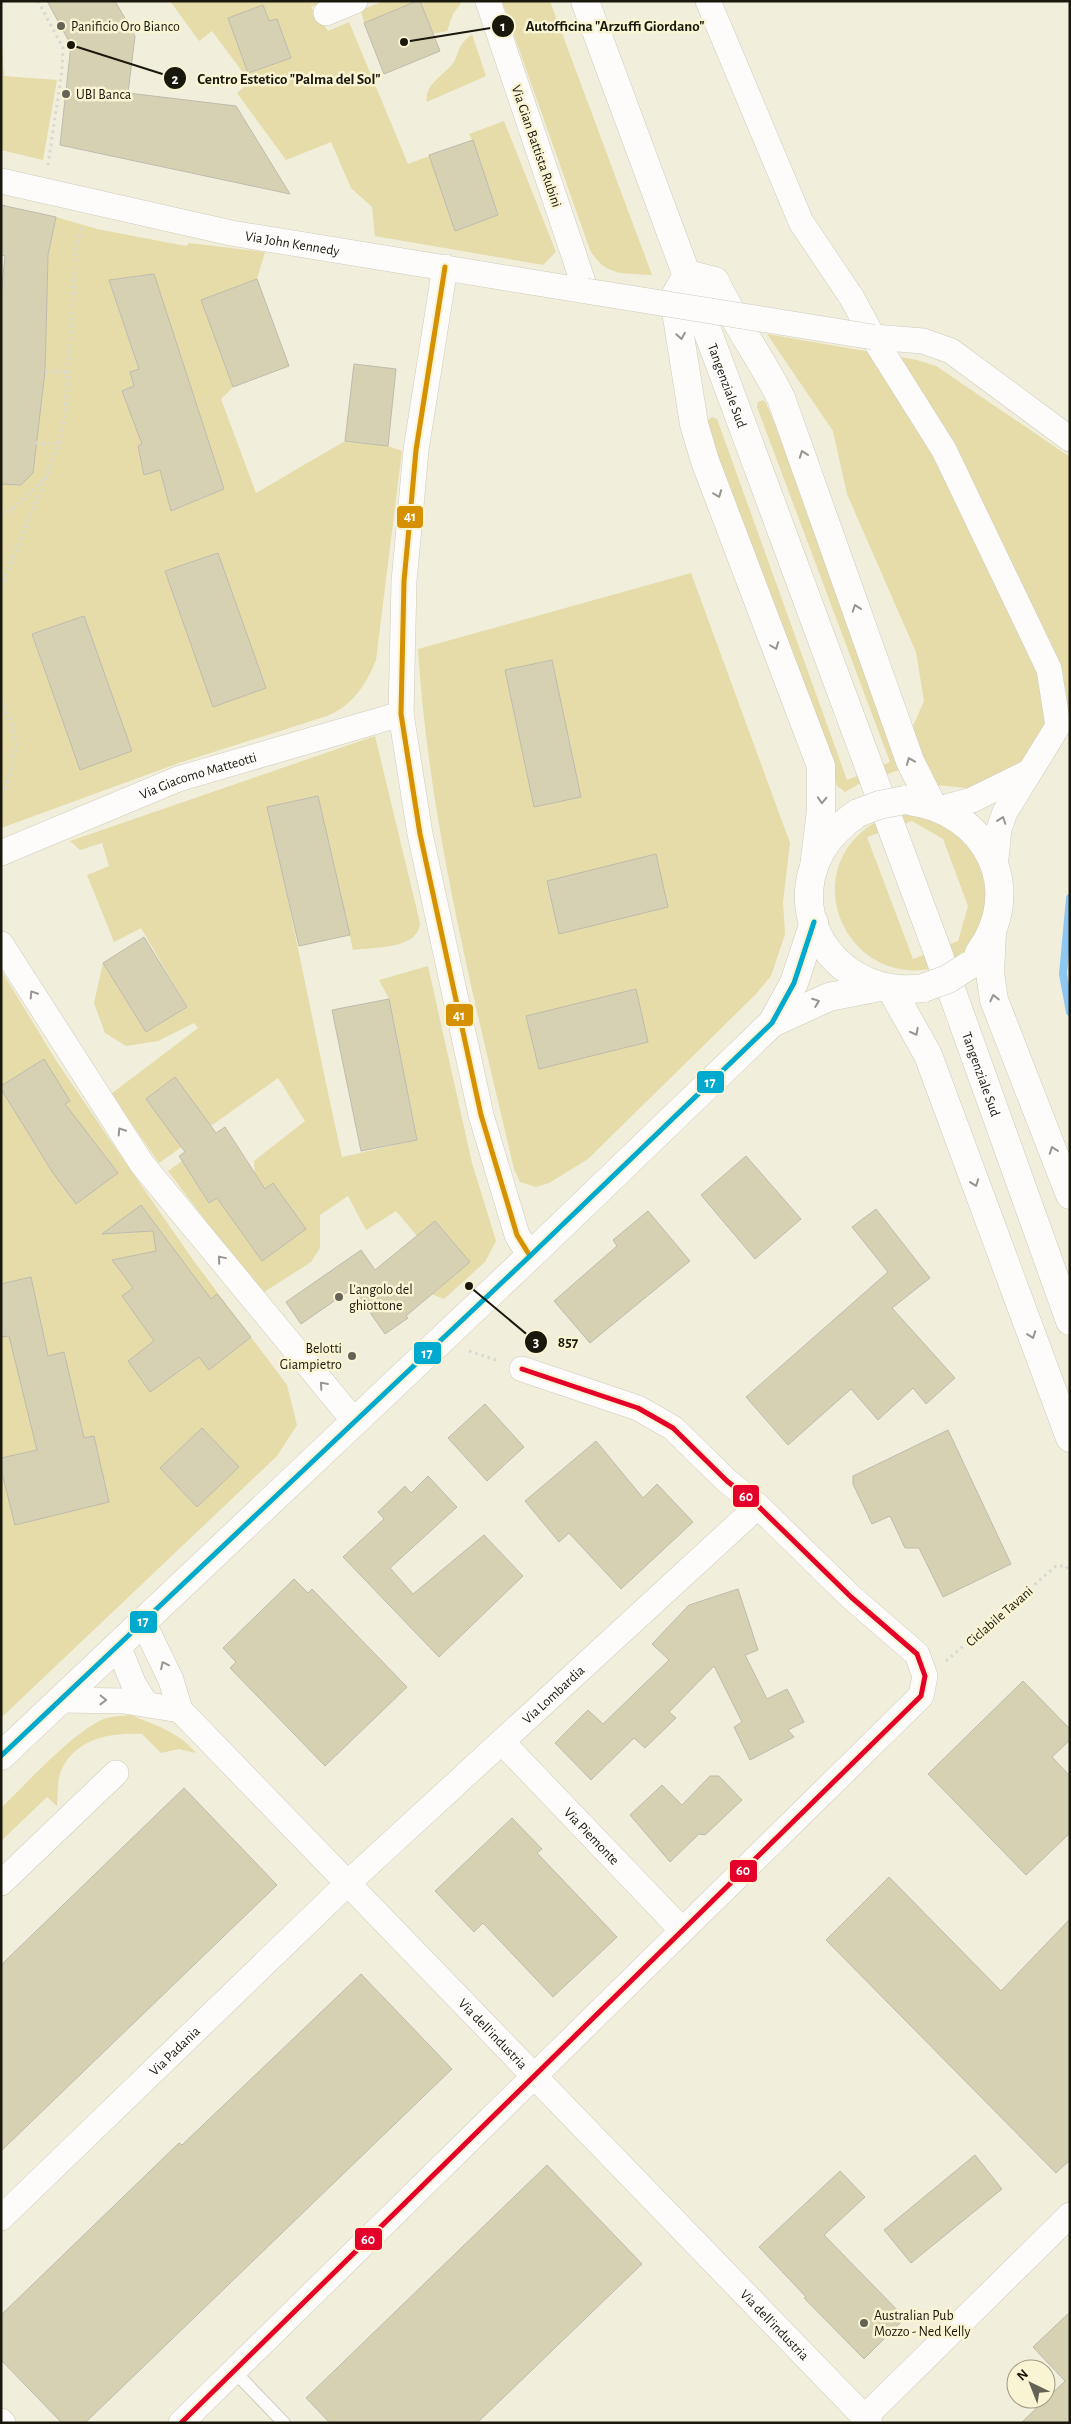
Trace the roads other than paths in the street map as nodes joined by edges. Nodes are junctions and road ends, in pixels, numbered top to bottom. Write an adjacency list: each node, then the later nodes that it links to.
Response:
1 (355, 1): 5 (street)
2 (488, 1): 9 (street, Via Gian Battista Rubini)
3 (585, 1): 8 (main road, Tangenziale Sud)
4 (708, 1): 10 (street)
5 (326, 13)
6 (1, 181): 7 (street, Via John Kennedy)
7 (445, 267): 9 (street, Via John Kennedy); 12 (street)
8 (687, 274): 15 (main road, one-way to 8); 17 (main road, one-way to 17); 26 (main road, Tangenziale Sud)
9 (586, 291): 10 (street, Via John Kennedy, bridge)
10 (873, 337): 11 (street, Via John Kennedy); 13 (street)
11 (1070, 438)
12 (401, 714): 16 (street, Via Giacomo Matteotti); 25 (street)
13 (1064, 723): 14 (street)
14 (1031, 771): 15 (street); 18 (street, one-way to 14)
15 (936, 807): 17 (main road, bridge); 18 (main road)
16 (1, 853)
17 (814, 867): 19 (main road)
18 (995, 868): 20 (main road)
19 (814, 922): 22 (main road); 23 (main road)
20 (992, 932): 22 (main road, bridge); 24 (main road, one-way to 20)
21 (1, 944): 28 (street, one-way to 21)
22 (891, 989): 23 (main road, one-way to 22); 29 (main road, one-way to 29)
23 (772, 1023): 25 (main road)
24 (1070, 1195)
25 (530, 1256): 28 (main road)
26 (1070, 1321)
27 (522, 1369): 30 (street)
28 (355, 1422): 31 (main road)
29 (1070, 1438)
30 (758, 1506): 36 (street, Via Lombardia); 41 (street)
31 (143, 1622): 32 (main road); 35 (street, one-way to 31)
32 (118, 1646): 33 (main road); 34 (street)
33 (61, 1700): 34 (street, one-way to 34); 37 (main road)
34 (146, 1704): 35 (street)
35 (180, 1710): 40 (street, Via dell'industria)
36 (502, 1742): 40 (street, Via Lombardia); 41 (street, Via Piemonte)
37 (1, 1756)
38 (116, 1773): 39 (street)
39 (1, 1883)
40 (348, 1883): 42 (street, Via dell'industria); 44 (street, Via Padania)
41 (682, 1930): 42 (street)
42 (534, 2075): 45 (street); 46 (street, Via dell'industria)
43 (1070, 2215): 46 (street)
44 (1, 2218)
45 (234, 2371): 47 (street); 48 (lane)
46 (868, 2420)
47 (180, 2423)
48 (284, 2423)

